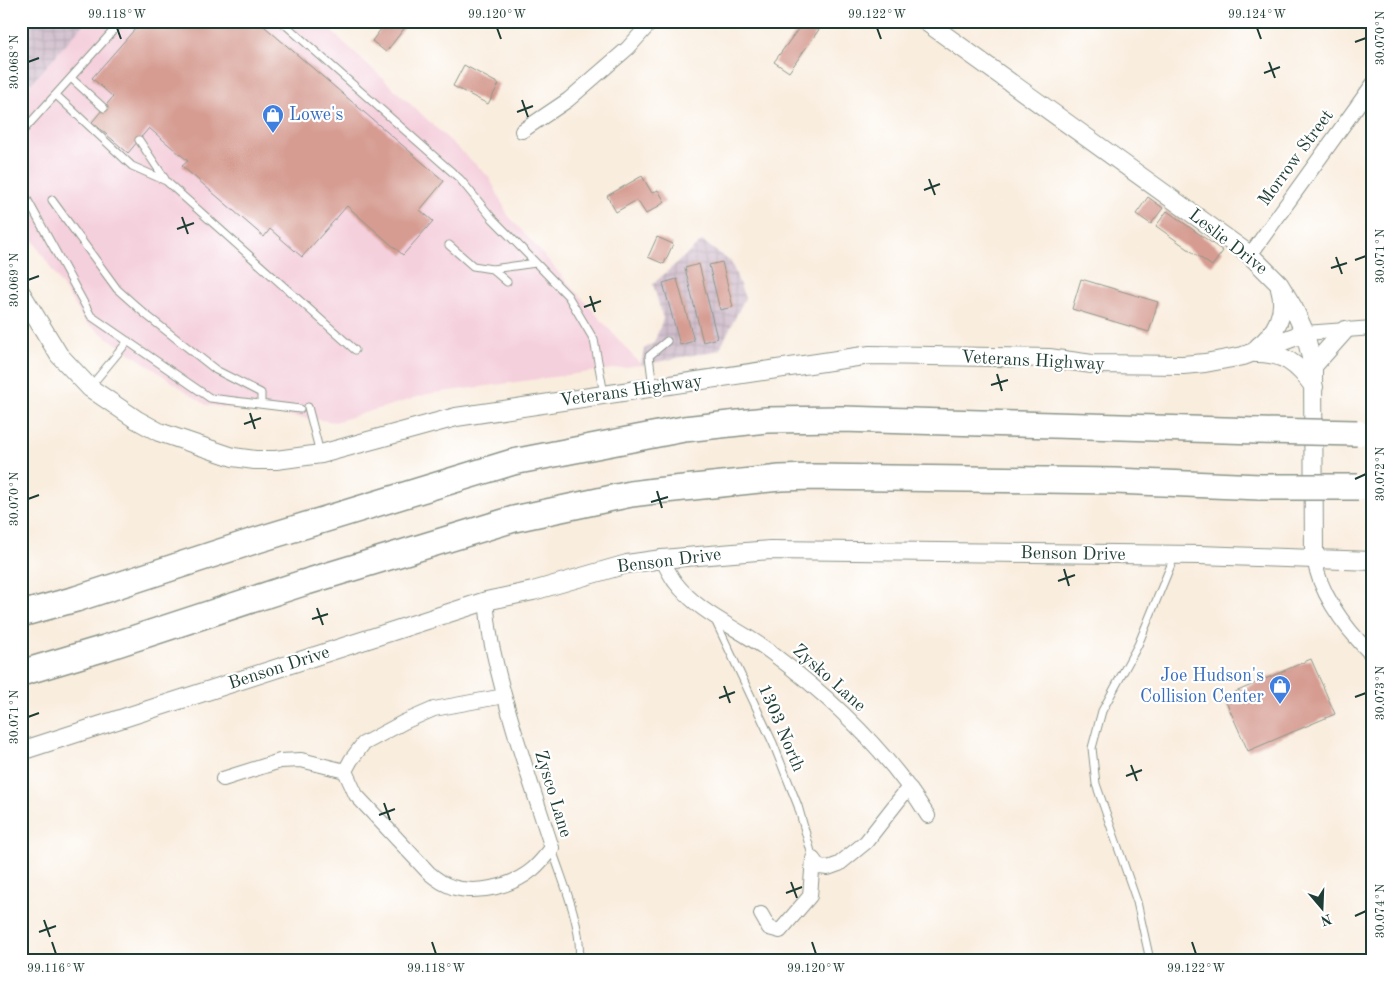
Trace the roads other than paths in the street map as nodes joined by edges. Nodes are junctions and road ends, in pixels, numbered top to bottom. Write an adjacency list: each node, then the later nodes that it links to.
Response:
1 (122, 21): 5 (lane)
2 (281, 21): 17 (lane)
3 (652, 21): 9 (street)
4 (925, 21): 16 (street, Leslie Drive)
5 (71, 78): 7 (lane); 8 (lane)
6 (1373, 84): 16 (street, Morrow Street)
7 (56, 96): 10 (lane); 12 (lane)
8 (104, 108)
9 (522, 131)
10 (21, 133)
11 (138, 140): 12 (lane)
12 (166, 181): 27 (lane)
13 (21, 188): 25 (lane)
14 (52, 200): 34 (lane)
15 (449, 245): 18 (lane)
16 (1250, 255): 20 (street, Leslie Drive)
17 (536, 263): 18 (lane); 33 (lane)
18 (492, 269): 19 (lane)
19 (507, 282)
20 (1279, 284): 24 (street, Leslie Drive); 28 (street)
21 (21, 294): 32 (street, Veterans Highway)
22 (1373, 328): 23 (street)
23 (1345, 330): 24 (street); 29 (street)
24 (1305, 333): 28 (street, Veterans Highway); 29 (street, Leslie Drive)
25 (128, 341): 32 (lane); 34 (lane)
26 (667, 341): 31 (lane)
27 (355, 350)
28 (1250, 354): 30 (street); 31 (street, Veterans Highway)
29 (1313, 366): 30 (street, Leslie Drive)
30 (1314, 386): 39 (street, Leslie Drive)
31 (653, 387): 33 (street, Veterans Highway)
32 (90, 388): 36 (street, Veterans Highway)
33 (604, 395): 36 (street, Veterans Highway)
34 (261, 404): 36 (lane)
35 (1365, 433): 43 (highway, bridge)
36 (320, 454)
37 (1365, 487): 46 (highway, bridge)
38 (1175, 555): 39 (street, Benson Drive); 40 (street, Benson Drive); 57 (lane)
39 (1314, 558): 41 (street, Benson Drive); 45 (street, Leslie Drive)
40 (662, 559): 42 (street, Benson Drive); 44 (street, Zysko Lane)
41 (1373, 562)
42 (486, 601): 47 (street, Zysco Lane); 48 (street, Benson Drive)
43 (21, 614)
44 (710, 614): 51 (street, Zysko Lane); 54 (lane, 1303 North)
45 (1373, 656)
46 (21, 674)
47 (504, 696): 49 (street); 53 (street, Zysco Lane)
48 (21, 751)
49 (345, 771): 50 (street); 53 (street, Zysco Lane)
50 (223, 779)
51 (908, 787): 52 (street, Zysko Lane); 54 (street)
52 (928, 816)
53 (552, 848): 56 (lane)
54 (813, 859): 55 (street)
55 (762, 914)
56 (580, 960)
57 (1150, 960)

